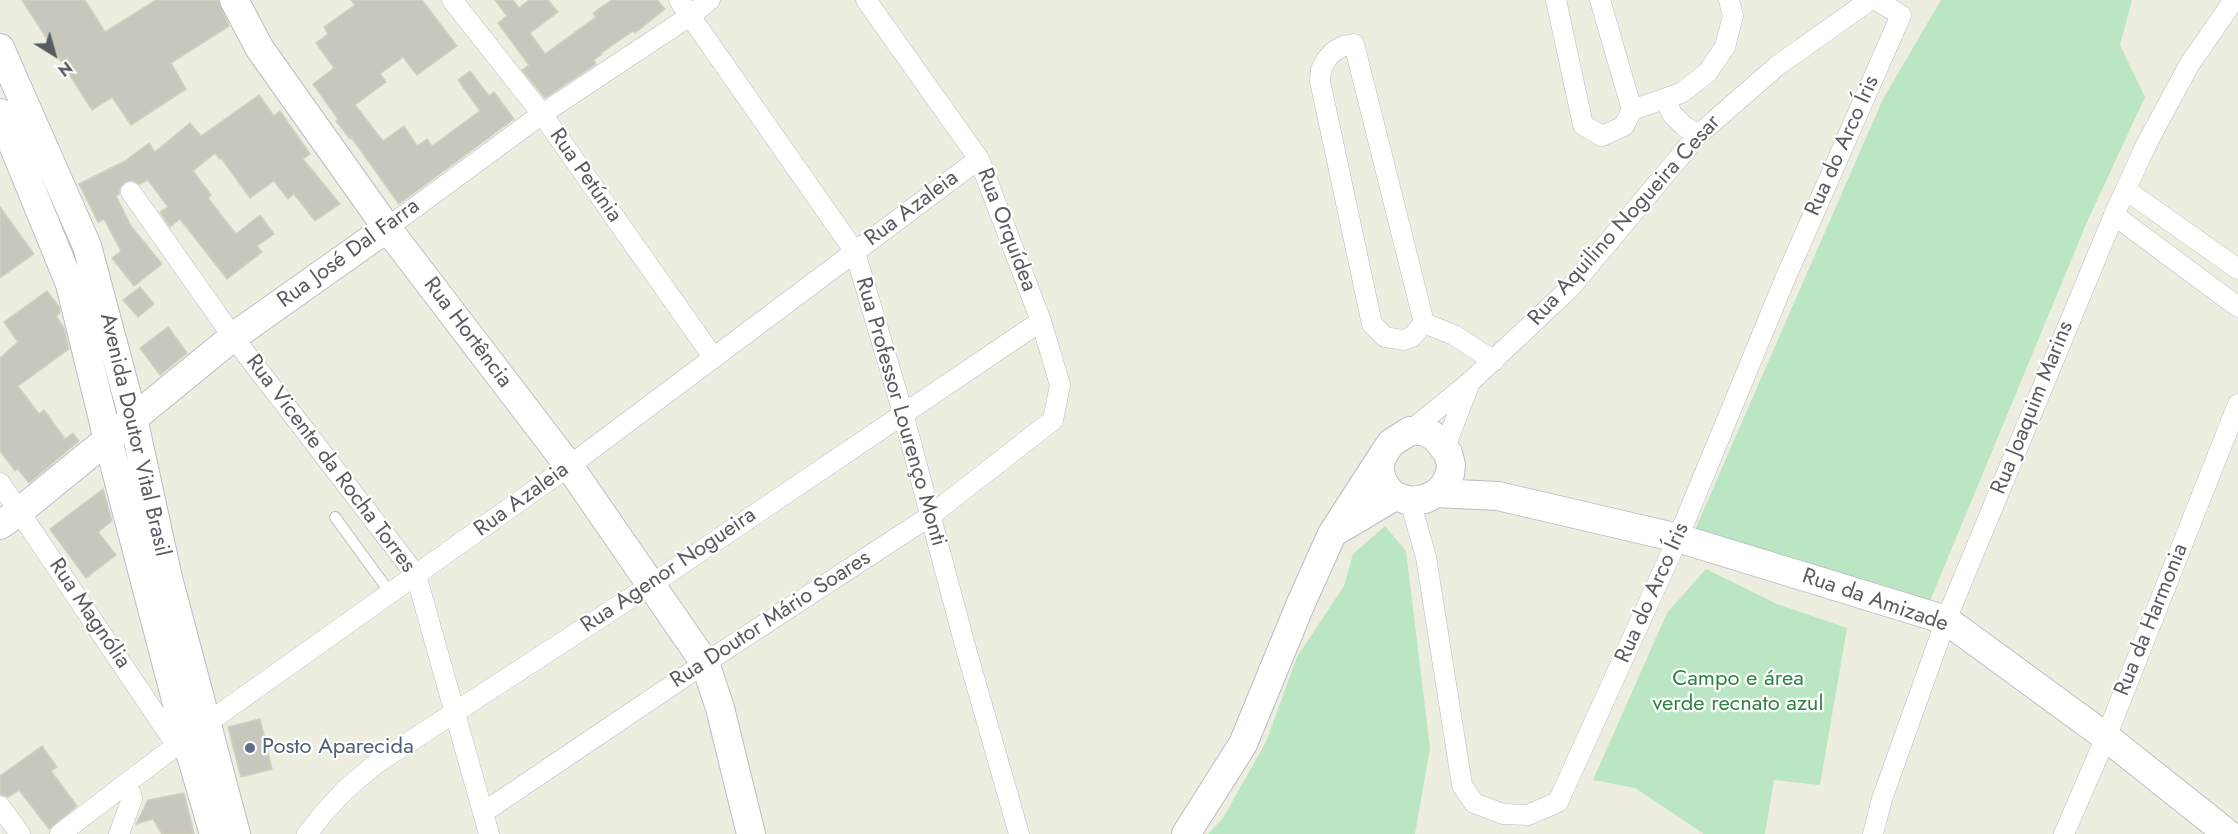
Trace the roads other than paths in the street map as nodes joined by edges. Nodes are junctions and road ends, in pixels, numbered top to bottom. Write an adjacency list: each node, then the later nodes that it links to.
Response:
1 (234, 0): 23 (street, Rua Hortência)
2 (453, 0): 16 (street, Rua Petúnia)
3 (710, 0): 11 (street, Rua José Dal Farra)
4 (866, 0): 19 (street, Rua Orquídea)
5 (1556, 0): 14 (street)
6 (1600, 0): 14 (street)
7 (1729, 0): 13 (street)
8 (1870, 0): 17 (street, Rua Aquilino Nogueira Cesar)
9 (1876, 0): 49 (street, Rua do Arco Íris)
10 (2234, 0): 20 (street, Rua Joaquim Marins)
11 (684, 8): 16 (street, Rua José Dal Farra); 24 (street, Rua Professor Lourenço Monti)
12 (0, 48): 18 (street, Avenida Doutor Vital Brasil)
13 (1665, 99): 14 (street); 17 (street)
14 (1632, 110)
15 (0, 113): 18 (street, Avenida Doutor Vital Brasil)
16 (542, 114): 23 (street, Rua José Dal Farra); 30 (street, Rua Petúnia)
17 (1698, 135): 31 (street, Rua Aquilino Nogueira Cesar)
18 (17, 147): 35 (street, Avenida Doutor Vital Brasil); 38 (street, Avenida Doutor Vital Brasil)
19 (979, 159): 24 (street, Rua Azaleia); 27 (street, Rua Orquídea)
20 (2126, 190): 22 (street, Rua Joaquim Marins); 25 (street)
21 (131, 192): 29 (street, Rua Vicente da Rocha Torres)
22 (2115, 215): 26 (street); 53 (street, Rua Joaquim Marins)
23 (387, 228): 29 (street, Rua José Dal Farra); 41 (street, Rua Hortência)
24 (855, 252): 30 (street, Rua Azaleia); 34 (street, Rua Professor Lourenço Monti)
25 (2238, 269)
26 (2238, 307)
27 (1041, 321): 34 (street, Rua Agenor Nogueira); 36 (street, Rua Orquídea)
28 (1424, 323): 28 (street); 31 (street)
29 (233, 337): 35 (street, Rua José Dal Farra); 50 (street, Rua Vicente da Rocha Torres)
30 (712, 357): 41 (street, Rua Azaleia)
31 (1494, 362): 32 (street, Rua Aquilino Nogueira Cesar)
32 (1470, 382): 37 (street, Rua Aquilino Nogueira Cesar); 40 (street, Rua Aquilino Nogueira Cesar)
33 (2238, 404): 57 (street, Rua da Harmonia)
34 (903, 413): 45 (street, Rua Professor Lourenço Monti); 51 (street, Rua Agenor Nogueira)
35 (133, 418): 38 (street, Rua José Dal Farra); 56 (street, Avenida Doutor Vital Brasil)
36 (1053, 420): 45 (street, Rua Doutor Mário Soares)
37 (1410, 431): 39 (street); 40 (street)
38 (108, 440): 46 (street, Rua José Dal Farra); 56 (street, Avenida Doutor Vital Brasil)
39 (1383, 455): 44 (street); 48 (street)
40 (1448, 456): 43 (street, Rua da Amizade); 44 (street)
41 (569, 466): 50 (street, Rua Azaleia); 51 (street, Rua Hortência)
42 (0, 483): 46 (street, Rua Magnólia)
43 (1498, 496): 44 (street, Rua da Amizade); 49 (street, Rua da Amizade)
44 (1414, 497): 48 (street); 49 (street, Rua do Arco Íris)
45 (930, 516): 54 (street, Rua Doutor Mário Soares); 69 (street, Rua Professor Lourenço Monti)
46 (10, 518): 56 (street, Rua Magnólia)
47 (335, 518): 52 (lane)
48 (1332, 534): 70 (street)
49 (1678, 538): 53 (street, Rua da Amizade)
50 (416, 575): 52 (street, Rua Azaleia); 55 (street, Rua Vicente da Rocha Torres)
51 (652, 584): 54 (street, Rua Hortência); 55 (street, Rua Agenor Nogueira)
52 (391, 594): 56 (street, Rua Azaleia)
53 (1946, 620): 57 (street, Rua da Amizade); 71 (street, Rua Joaquim Marins)
54 (705, 663): 60 (street, Rua Doutor Mário Soares); 68 (street, Rua Hortência)
55 (455, 712): 60 (street, Rua Vicente da Rocha Torres); 66 (street, Rua Agenor Nogueira)
56 (190, 736): 58 (street, Rua Azaleia); 64 (street, Avenida Doutor Vital Brasil); 65 (street, Avenida Doutor Vital Brasil)
57 (2106, 737): 72 (street, Rua da Harmonia); 73 (street, Rua da Amizade)
58 (124, 786): 62 (street, Rua Azaleia); 63 (street)
59 (0, 806): 61 (street)
60 (484, 812): 67 (street, Rua Vicente da Rocha Torres)
61 (20, 834)
62 (60, 834)
63 (119, 834)
64 (214, 834)
65 (236, 834)
66 (308, 834)
67 (489, 834)
68 (751, 834)
69 (1019, 834)
70 (1186, 834)
71 (1873, 834)
72 (2064, 834)
73 (2228, 834)

